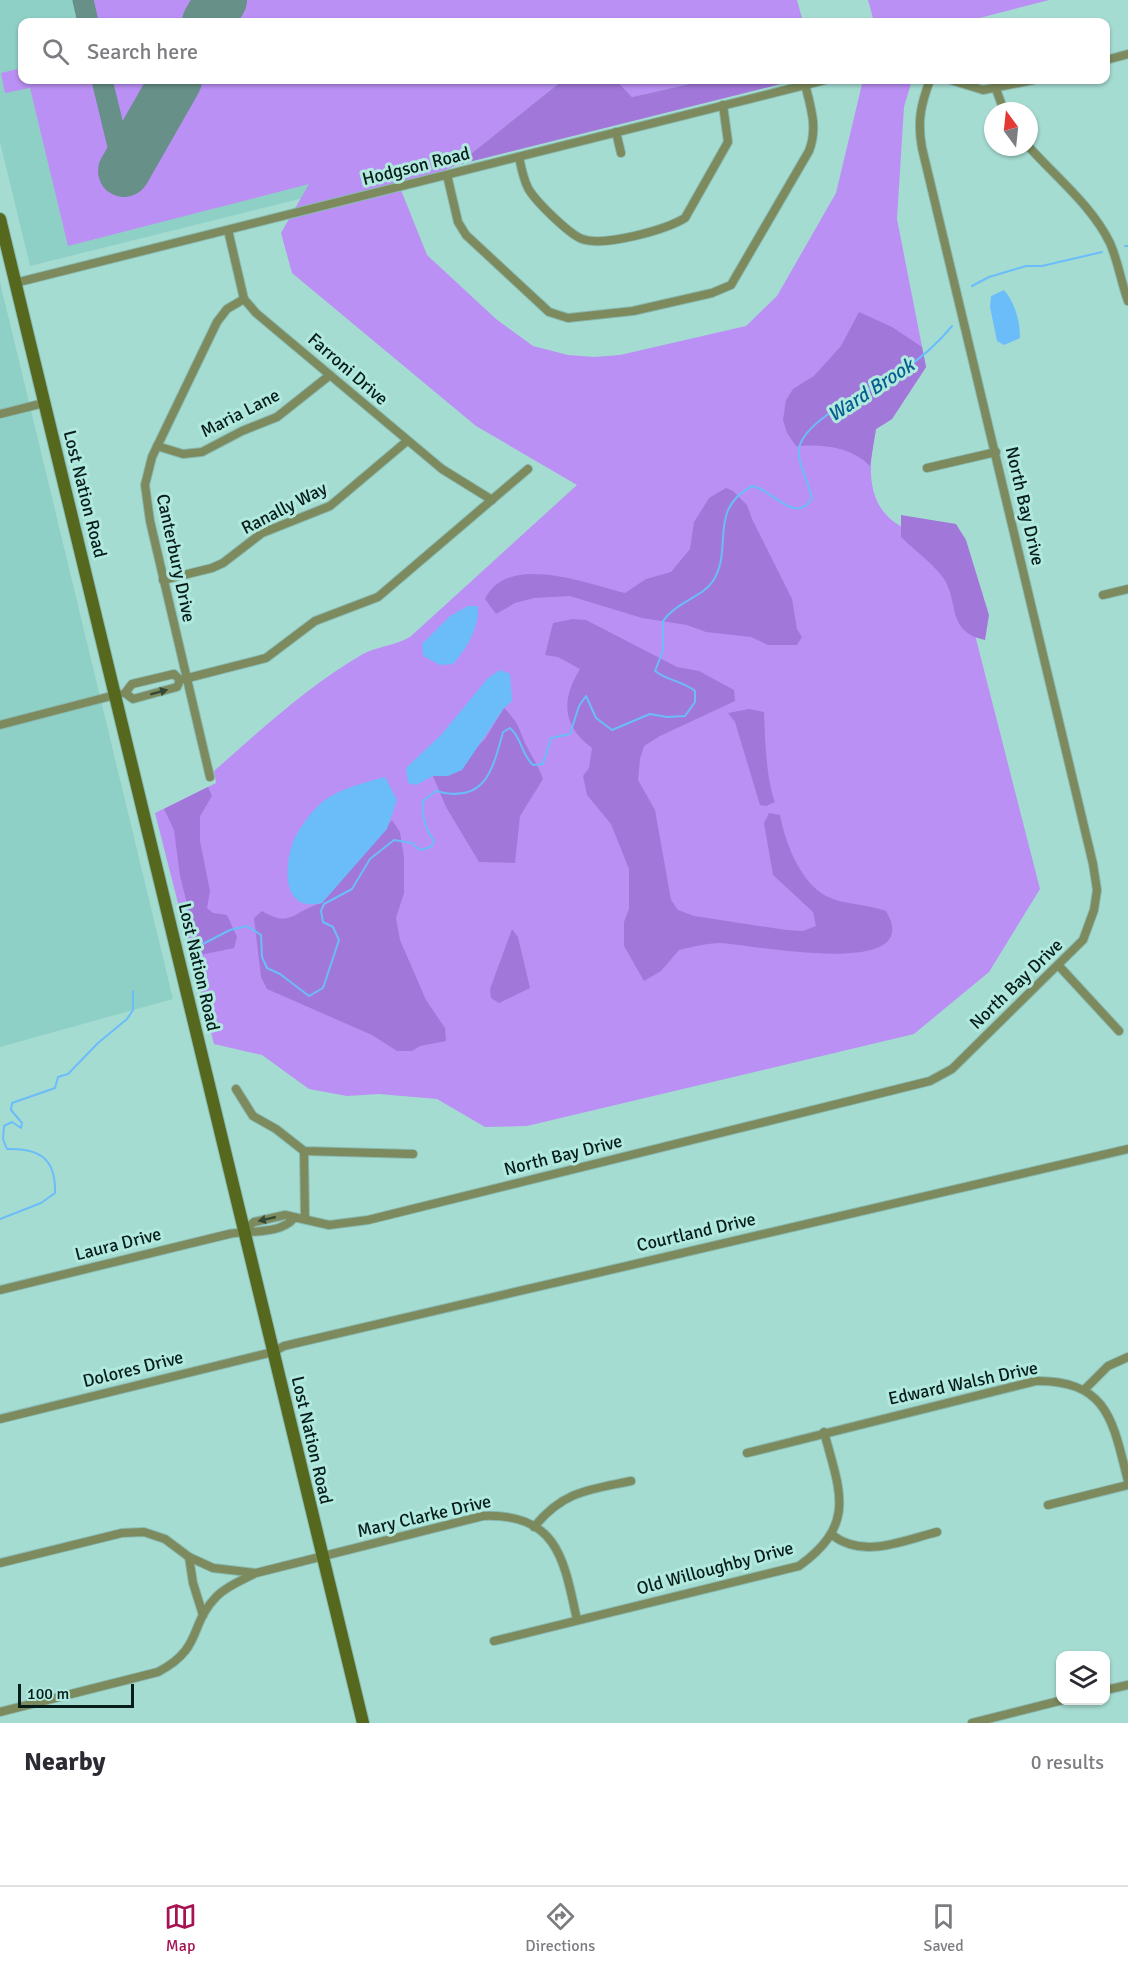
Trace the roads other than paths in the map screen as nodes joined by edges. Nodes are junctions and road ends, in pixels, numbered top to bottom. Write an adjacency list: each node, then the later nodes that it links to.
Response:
1 (1128, 54): 2 (street)
2 (1110, 59)
3 (806, 84): 9 (street, Hodgson Road); 14 (street)
4 (929, 84): 25 (street, North Bay Drive)
5 (962, 84): 7 (street)
6 (1017, 84): 7 (street)
7 (996, 89): 8 (street)
8 (1001, 102)
9 (723, 105): 10 (street, Hodgson Road); 13 (street)
10 (616, 132): 11 (street); 13 (street, Hodgson Road)
11 (621, 153)
12 (1037, 156): 19 (street)
13 (519, 157): 14 (street, Hodgson Road)
14 (447, 175): 16 (street, Hodgson Road)
15 (0, 219): 17 (street, Lost Nation Road)
16 (228, 230): 17 (street, Hodgson Road); 18 (street)
17 (15, 283): 21 (street, Lost Nation Road)
18 (244, 299): 20 (street, Farroni Drive); 24 (street, Canterbury Drive)
19 (1128, 301)
20 (330, 375): 23 (street, Farroni Drive); 24 (street, Maria Lane)
21 (44, 403): 22 (street); 33 (street, Lost Nation Road)
22 (0, 414)
23 (407, 441): 28 (street, Farroni Drive); 29 (street, Ranally Way)
24 (157, 446): 29 (street, Canterbury Drive)
25 (996, 452): 26 (street); 36 (street, North Bay Drive)
26 (927, 468)
27 (528, 469): 28 (street)
28 (492, 500): 32 (street)
29 (163, 580): 32 (street, Canterbury Drive)
30 (1128, 590): 31 (street)
31 (1103, 595)
32 (183, 680): 33 (street, one-way to 32); 33 (street); 35 (street, Canterbury Drive)
33 (120, 694): 34 (street); 43 (street, Lost Nation Road)
34 (0, 725)
35 (210, 777)
36 (1059, 966): 37 (street); 42 (street, North Bay Drive)
37 (1119, 1031)
38 (236, 1089): 40 (street)
39 (1128, 1149): 45 (street, Courtland Drive)
40 (304, 1150): 41 (street); 42 (street)
41 (413, 1154)
42 (305, 1219): 43 (street, North Bay Drive)
43 (243, 1231): 44 (street, Laura Drive); 45 (street, Lost Nation Road)
44 (0, 1290)
45 (273, 1352): 48 (street, Dolores Drive); 58 (street, Lost Nation Road)
46 (1128, 1358): 47 (street)
47 (1084, 1390): 49 (street, Edward Walsh Drive); 52 (street, Edward Walsh Drive)
48 (0, 1419)
49 (824, 1432): 50 (street, Edward Walsh Drive); 56 (street, Old Willoughby Drive)
50 (747, 1453)
51 (631, 1481): 54 (street)
52 (1128, 1483): 53 (street)
53 (1048, 1505)
54 (534, 1527): 58 (street, Mary Clarke Drive); 62 (street, Mary Clarke Drive)
55 (937, 1532): 56 (street)
56 (832, 1535): 62 (street, Old Willoughby Drive)
57 (189, 1557): 59 (street); 60 (street); 61 (street)
58 (322, 1557): 60 (street, Mary Clarke Drive); 68 (street, Lost Nation Road)
59 (0, 1563)
60 (256, 1573): 61 (street)
61 (203, 1615): 67 (street)
62 (577, 1620): 63 (street, Old Willoughby Drive)
63 (494, 1641)
64 (1128, 1685): 65 (street)
65 (1110, 1689)
66 (1056, 1703): 69 (street)
67 (0, 1712)
68 (363, 1723)
69 (972, 1723)

